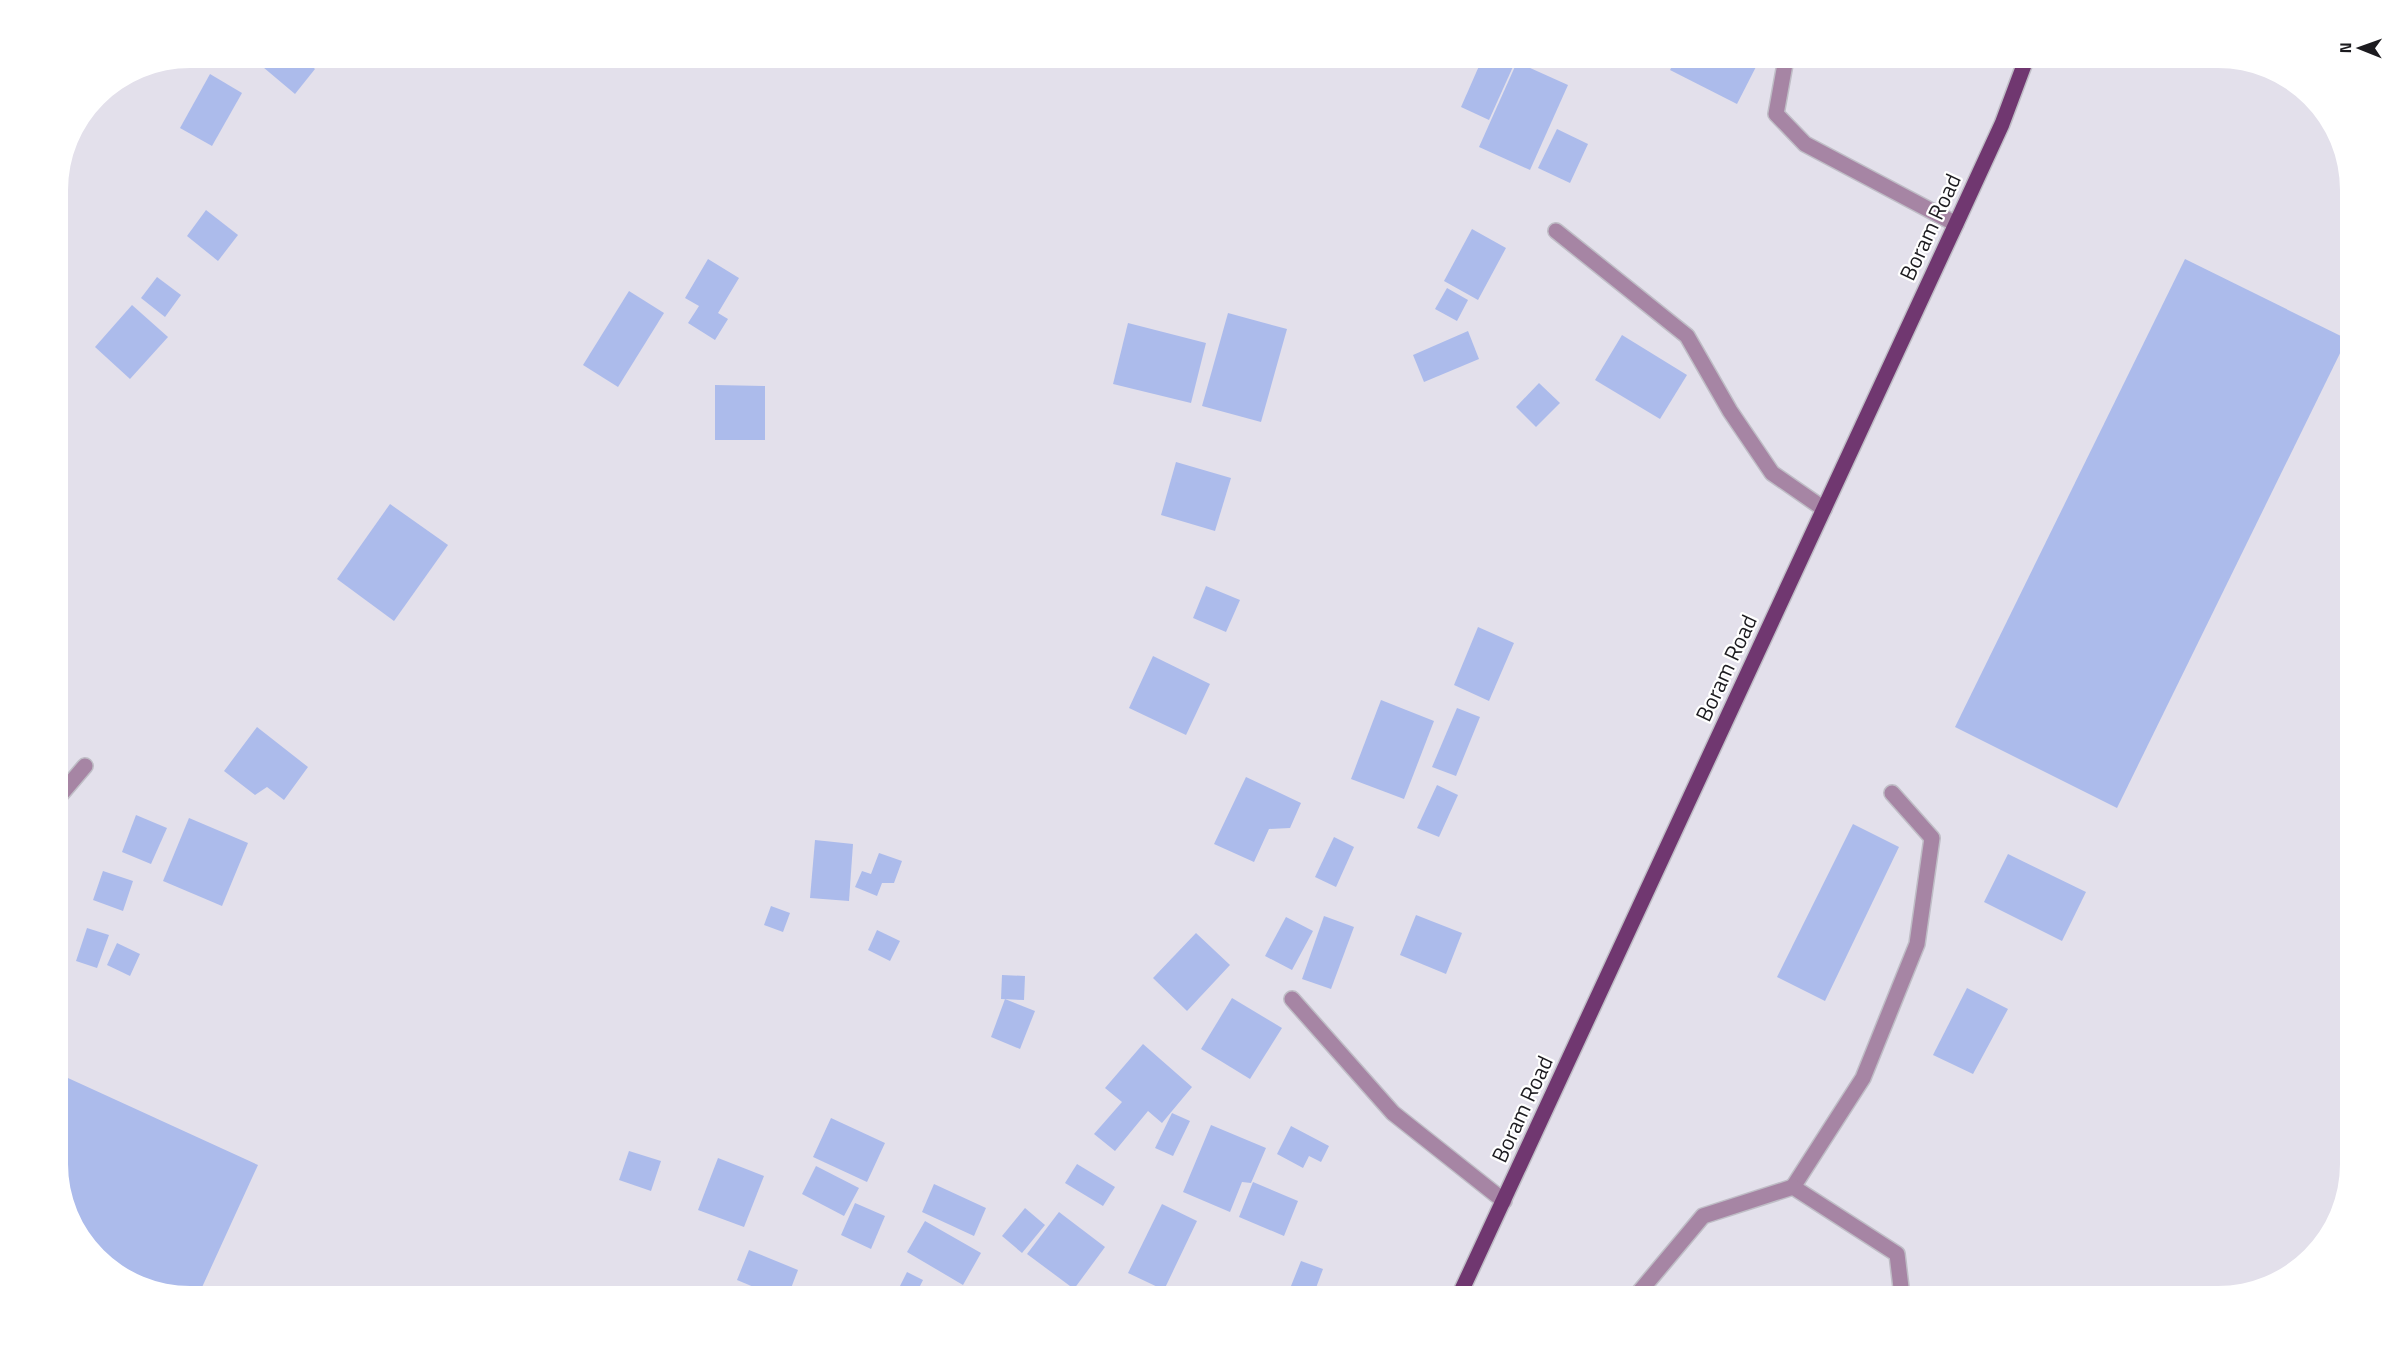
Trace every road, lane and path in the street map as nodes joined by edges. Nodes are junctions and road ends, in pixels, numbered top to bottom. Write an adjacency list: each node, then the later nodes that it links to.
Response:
1 (1784, 68): 3 (street)
2 (2023, 68): 3 (main road, Boram Road)
3 (1956, 224): 5 (main road, Boram Road)
4 (1556, 231): 5 (street)
5 (1824, 509): 11 (main road, Boram Road)
6 (85, 766): 7 (street)
7 (68, 786)
8 (1892, 792): 10 (street)
9 (1292, 999): 11 (street)
10 (1792, 1187): 13 (street); 14 (street)
11 (1504, 1201): 12 (main road, Boram Road)
12 (1464, 1286)
13 (1644, 1286)
14 (1901, 1286)

